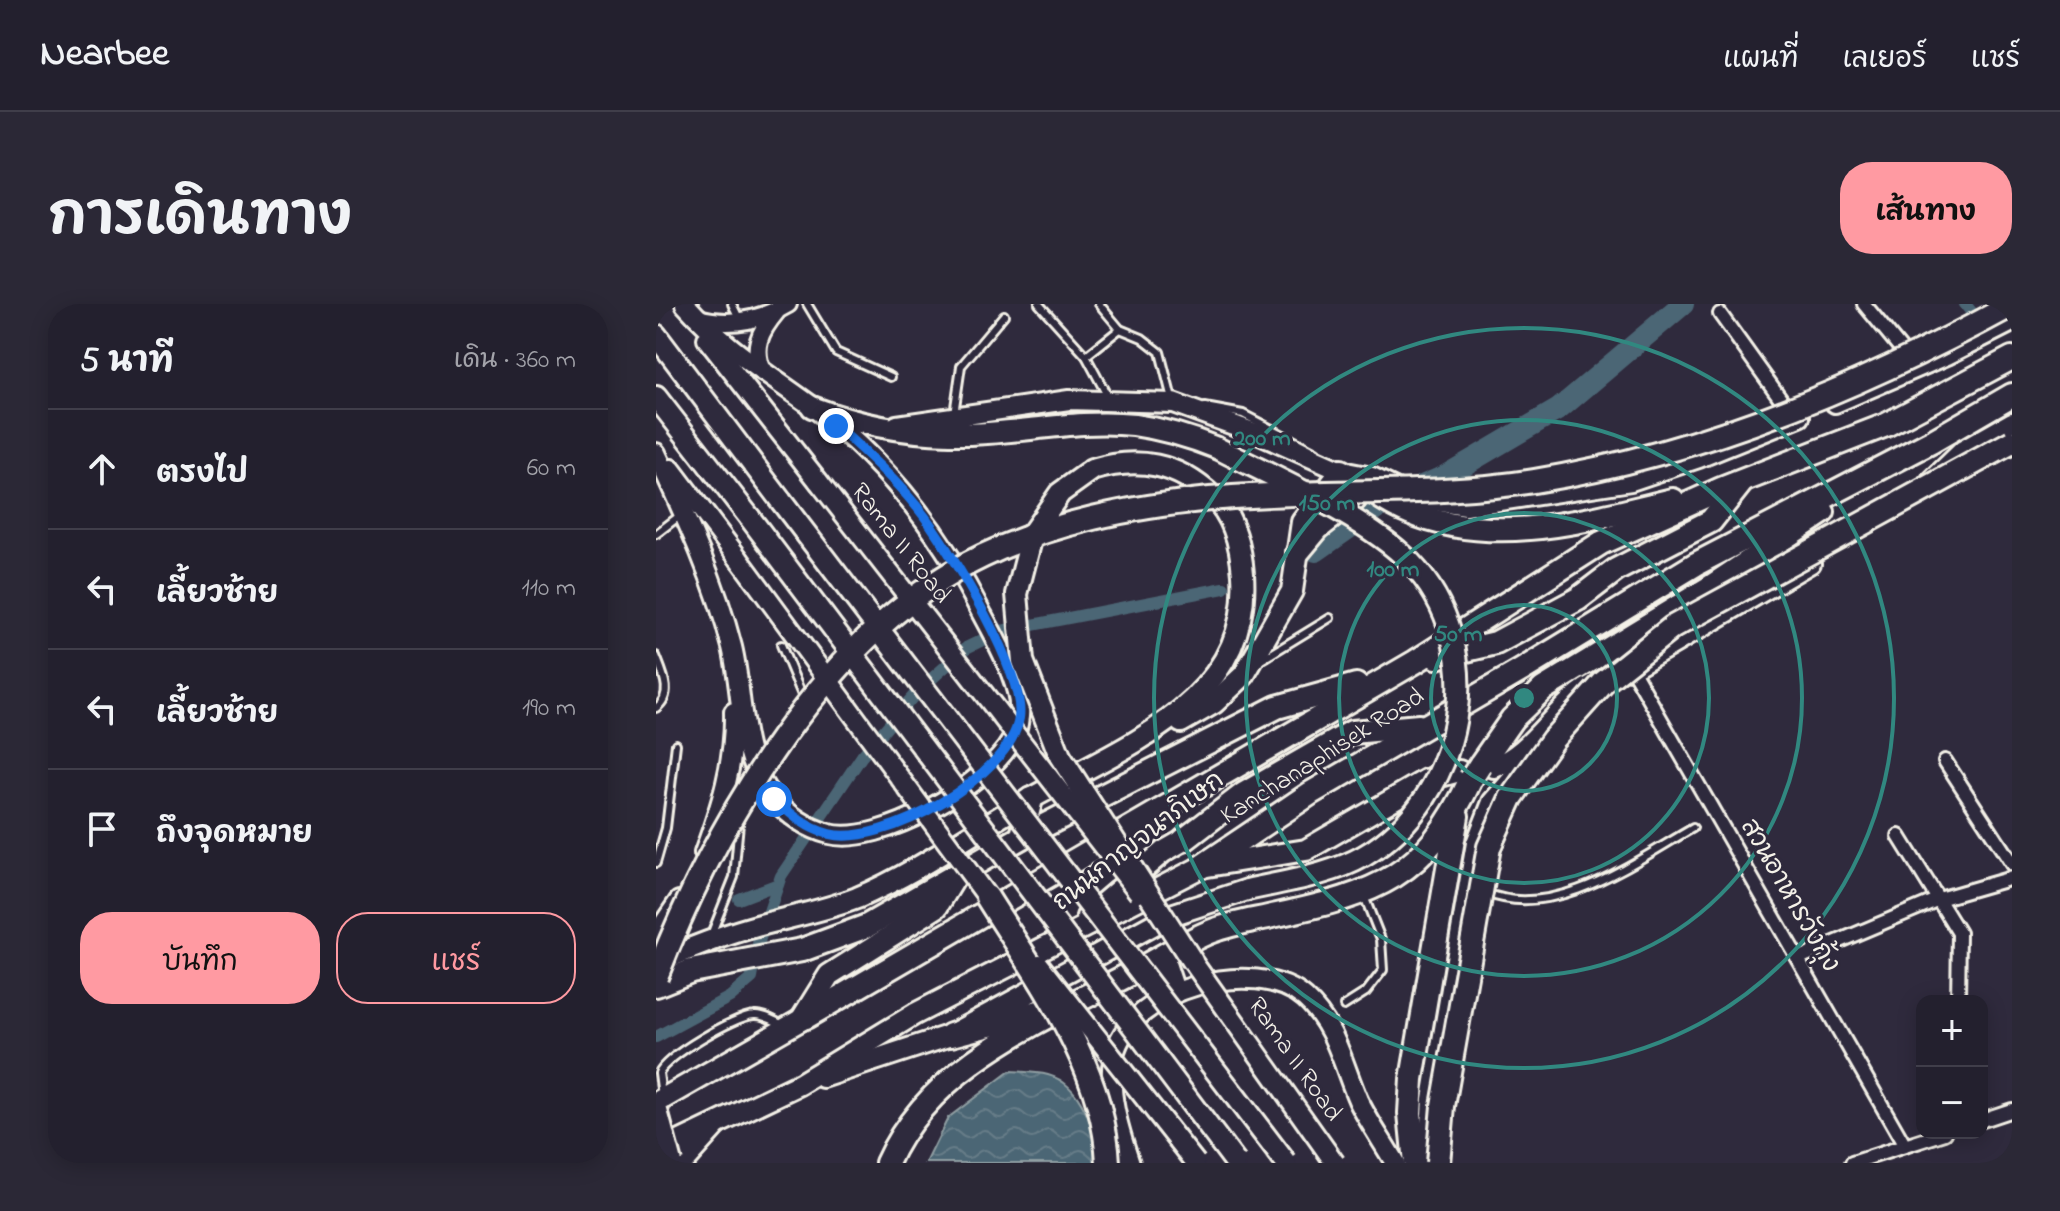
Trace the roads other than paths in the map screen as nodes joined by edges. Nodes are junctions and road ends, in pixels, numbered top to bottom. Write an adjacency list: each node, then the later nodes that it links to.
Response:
1 (732, 304): 11 (lane)
2 (807, 304): 19 (lane)
3 (1039, 304): 15 (lane)
4 (1099, 304): 13 (lane)
5 (1864, 304): 17 (street)
6 (2012, 305): 76 (highway, bridge)
7 (783, 307): 8 (street); 18 (street)
8 (688, 309): 18 (main road); 74 (main road, Rama II Road, bridge)
9 (1720, 314): 26 (street)
10 (1004, 315): 25 (lane)
11 (739, 318)
12 (2012, 322): 17 (main road)
13 (1120, 329): 15 (lane); 23 (lane)
14 (656, 335): 99 (highway, bridge)
15 (1086, 356): 22 (lane)
16 (2012, 358): 33 (highway, Kanchanaphisek Road)
17 (1917, 369): 26 (main road)
18 (764, 375): 24 (main road)
19 (891, 377)
20 (2012, 395): 29 (highway, Kanchanaphisek Road)
21 (656, 397): 98 (highway, bridge)
22 (1109, 399): 23 (main road); 25 (main road)
23 (1181, 404): 32 (main road)
24 (812, 407): 28 (highway); 52 (main road)
25 (954, 417): 28 (main road)
26 (1796, 419): 34 (main road, bridge)
27 (2012, 422): 45 (main road)
28 (882, 427): 83 (highway, bridge)
29 (1931, 442): 48 (highway, Kanchanaphisek Road); 53 (highway)
30 (2012, 442): 104 (highway, bridge)
31 (656, 451): 36 (main road); 67 (main road, bridge)
32 (1341, 471): 34 (highway); 38 (highway)
33 (1743, 481): 35 (highway, Kanchanaphisek Road); 43 (highway, Kanchanaphisek Road)
34 (1373, 487): 35 (highway); 38 (highway)
35 (1721, 489): 43 (highway, Kanchanaphisek Road)
36 (684, 513): 37 (lane); 41 (main road)
37 (656, 534)
38 (1298, 543): 44 (highway)
39 (1330, 618): 44 (lane)
40 (781, 645): 52 (lane)
41 (732, 648): 52 (main road); 69 (main road)
42 (656, 656): 47 (lane)
43 (1415, 662): 46 (highway, Kanchanaphisek Road)
44 (1249, 666): 49 (highway)
45 (1629, 670): 53 (highway); 65 (main road); 73 (street, สวนอาหารวังกุ้ง)
46 (1387, 677): 58 (highway); 82 (highway, Kanchanaphisek Road)
47 (656, 708)
48 (1428, 725): 59 (highway, ถนนกาญจนาภิเษก); 62 (highway, Kanchanaphisek Road)
49 (1144, 738): 54 (highway); 74 (highway, bridge)
50 (676, 744): 60 (lane)
51 (1945, 761): 61 (street)
52 (752, 763)
53 (1474, 775): 62 (highway); 66 (highway); 102 (highway)
54 (1031, 799): 58 (highway); 71 (highway)
55 (735, 800): 71 (lane)
56 (1693, 828): 65 (lane)
57 (1899, 836): 68 (street)
58 (1022, 837): 63 (highway)
59 (1184, 840): 70 (highway, ถนนกาญจนาภิเษก)
60 (656, 863)
61 (2012, 864)
62 (1201, 867): 70 (highway, Kanchanaphisek Road)
63 (956, 876): 77 (highway); 82 (highway)
64 (2012, 878): 68 (street)
65 (1468, 886): 103 (main road)
66 (1363, 893): 72 (highway); 81 (lane)
67 (987, 897): 95 (highway, bridge); 97 (main road, bridge)
68 (1939, 899): 73 (street); 79 (street)
69 (656, 935)
70 (1061, 939): 84 (highway, Kanchanaphisek Road)
71 (708, 942): 75 (highway)
72 (1162, 958): 78 (highway); 80 (highway)
73 (1799, 958): 90 (street, สวนอาหารวังกุ้ง)
74 (1192, 961): 100 (main road, Rama II Road, bridge)
75 (656, 963)
76 (656, 977)
77 (656, 985)
78 (1173, 991): 96 (main road); 101 (main road)
79 (1958, 995)
80 (1075, 1003): 83 (highway); 94 (highway)
81 (1344, 1006)
82 (798, 1022): 85 (highway, Kanchanaphisek Road); 85 (lane)
83 (951, 1035): 84 (highway)
84 (800, 1084): 88 (highway, Kanchanaphisek Road)
85 (658, 1105): 92 (highway, bridge)
86 (2012, 1110): 87 (street)
87 (1988, 1118)
88 (722, 1120): 91 (highway, Kanchanaphisek Road); 93 (main road)
89 (1927, 1139): 90 (street)
90 (1905, 1146): 105 (street)
91 (656, 1153)
92 (670, 1163)
93 (683, 1163)
94 (887, 1163)
95 (1108, 1163)
96 (1130, 1163)
97 (1196, 1163)
98 (1236, 1163)
99 (1286, 1163)
100 (1335, 1163)
101 (1395, 1163)
102 (1415, 1163)
103 (1428, 1163)
104 (1438, 1163)
105 (1852, 1163)

